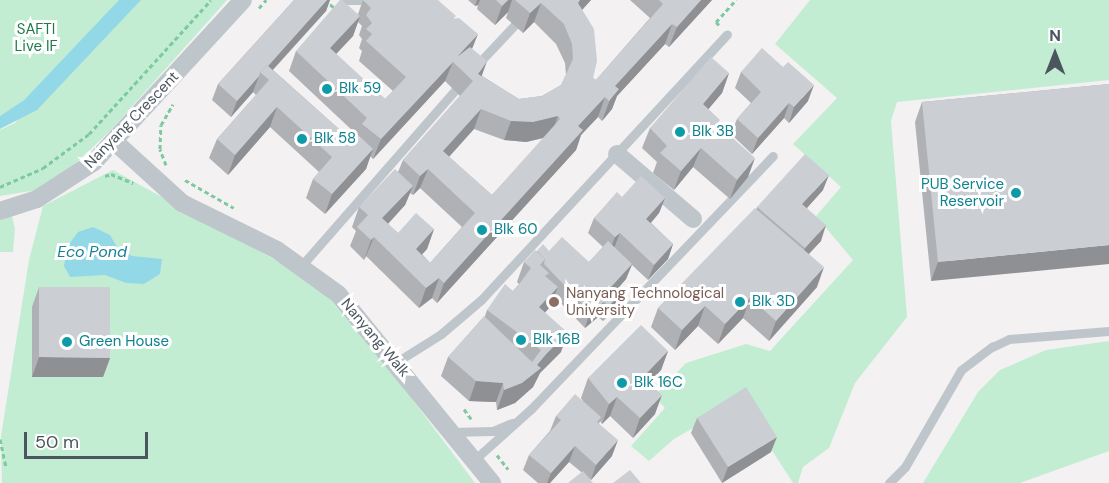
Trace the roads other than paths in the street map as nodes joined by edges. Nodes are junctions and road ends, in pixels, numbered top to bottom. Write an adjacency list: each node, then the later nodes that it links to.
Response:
1 (345, 0): 2 (lane)
2 (370, 0)
3 (538, 0): 13 (lane)
4 (245, 4): 6 (street, Nanyang Crescent)
5 (727, 34): 7 (lane)
6 (115, 142): 10 (street, Nanyang Crescent); 13 (street, Nanyang Walk)
7 (617, 154): 12 (street); 15 (lane)
8 (773, 156): 16 (lane)
9 (0, 201): 10 (lane)
10 (27, 203): 11 (street, Nanyang Crescent)
11 (0, 212)
12 (693, 219)
13 (302, 265): 15 (street, Nanyang Walk)
14 (1109, 331): 20 (lane)
15 (395, 363): 17 (street, Nanyang Walk)
16 (531, 409): 17 (lane); 18 (lane)
17 (450, 432): 18 (street, Nanyang Walk)
18 (473, 461): 19 (street, Nanyang Walk)
19 (492, 483)
20 (889, 483)

